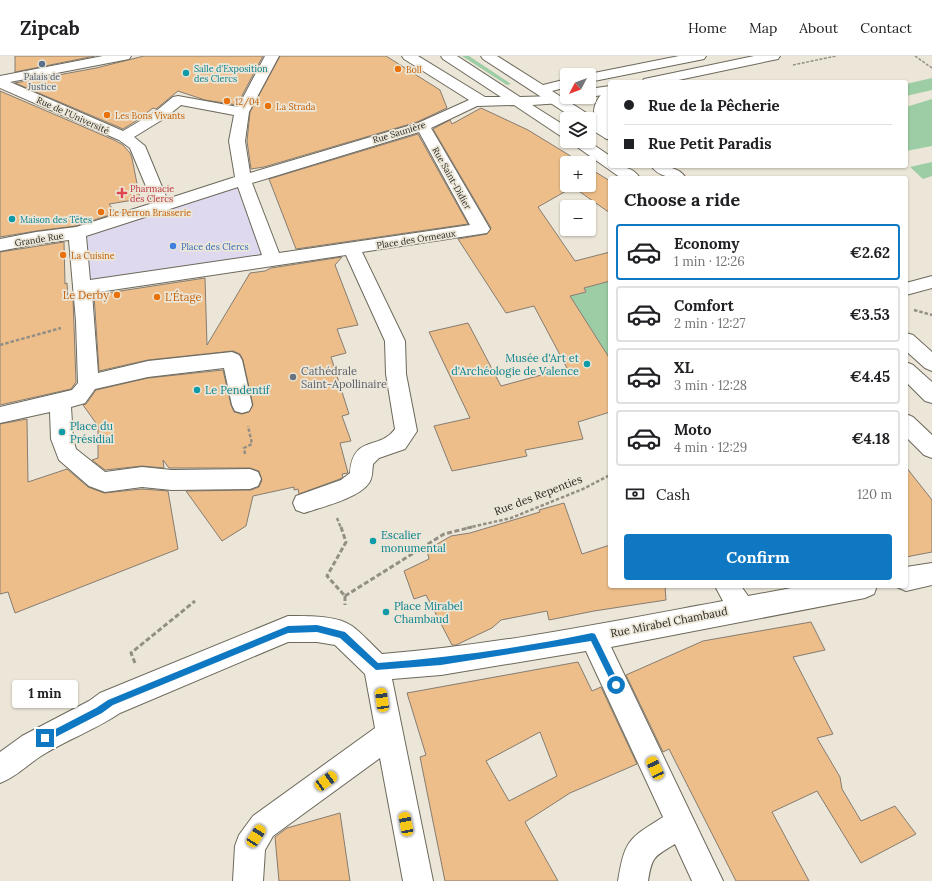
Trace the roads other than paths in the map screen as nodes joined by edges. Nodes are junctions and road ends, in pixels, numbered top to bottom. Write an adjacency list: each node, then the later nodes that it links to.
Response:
1 (124, 56): 9 (street)
2 (272, 56): 22 (street)
3 (409, 56): 20 (street)
4 (448, 56): 19 (street)
5 (488, 56): 13 (street)
6 (699, 56): 8 (street)
7 (773, 56): 10 (street)
8 (596, 77)
9 (0, 80)
10 (659, 80)
11 (0, 83): 29 (street, Rue de l'Université)
12 (560, 85): 13 (street)
13 (541, 90): 16 (street)
14 (608, 90): 15 (street)
15 (596, 92)
16 (560, 97)
17 (608, 97): 27 (street)
18 (560, 98): 19 (street, Rue Saunière)
19 (515, 100): 20 (street, Rue Saunière); 26 (street)
20 (481, 101): 24 (street, Rue Saunière)
21 (569, 104): 23 (street)
22 (242, 112): 29 (street); 36 (street)
23 (577, 112)
24 (423, 126): 36 (street, Rue Saunière); 38 (street, Rue Saint-Didier)
25 (596, 126): 28 (street)
26 (560, 129)
27 (608, 131)
28 (608, 134)
29 (124, 137): 37 (street, Rue de l'Université)
30 (588, 148): 31 (street)
31 (608, 162)
32 (617, 168): 34 (street)
33 (662, 168): 35 (street)
34 (629, 176)
35 (675, 176)
36 (243, 180): 37 (street, Rue Saunière); 42 (street)
37 (162, 206): 39 (street)
38 (480, 229): 41 (street, Place des Ormeaux)
39 (77, 233): 40 (street, Grande Rue); 44 (street)
40 (0, 245)
41 (352, 249): 42 (street, Place des Ormeaux); 58 (street)
42 (272, 259): 44 (street)
43 (932, 282): 45 (street)
44 (82, 288): 50 (street)
45 (908, 288)
46 (908, 334): 48 (street)
47 (908, 342): 48 (street)
48 (928, 359)
49 (908, 372): 51 (street)
50 (88, 383): 52 (street); 53 (street)
51 (932, 395)
52 (60, 402): 54 (street); 57 (street)
53 (242, 405)
54 (0, 415)
55 (908, 425): 56 (street)
56 (932, 450)
57 (239, 485)
58 (304, 503)
59 (932, 574): 60 (street)
60 (908, 579)
61 (728, 588): 63 (street)
62 (854, 588): 63 (street, Rue Mirabel Chambaud)
63 (742, 608): 64 (street, Rue Mirabel Chambaud)
64 (592, 637): 65 (street, Rue Mirabel Chambaud); 68 (street)
65 (376, 666): 66 (street); 67 (street)
66 (389, 735): 69 (street); 70 (street)
67 (0, 769)
68 (681, 823): 71 (street); 72 (street)
69 (248, 881)
70 (418, 881)
71 (633, 881)
72 (708, 881)

